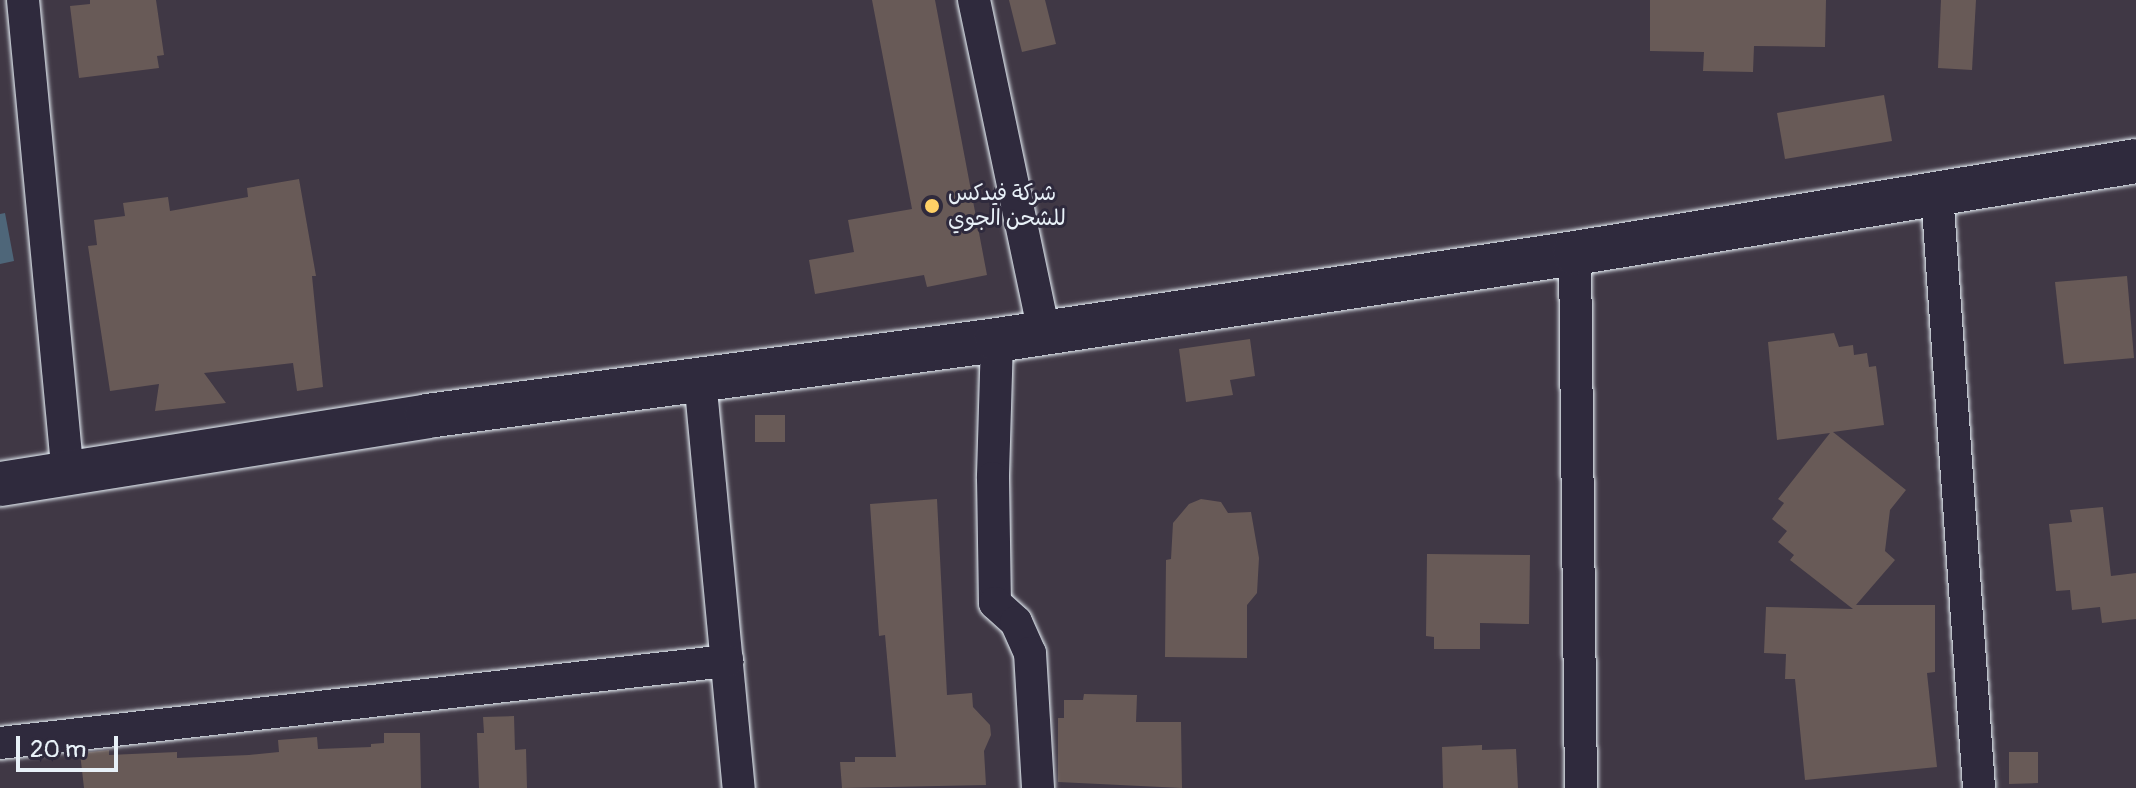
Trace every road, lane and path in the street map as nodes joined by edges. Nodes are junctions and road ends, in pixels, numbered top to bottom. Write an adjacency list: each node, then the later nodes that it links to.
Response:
1 (23, 0): 9 (street)
2 (974, 0): 6 (street)
3 (2136, 161): 4 (street)
4 (1937, 193): 5 (street); 16 (street)
5 (1575, 253): 6 (street); 15 (street)
6 (1044, 331): 7 (street)
7 (997, 340): 8 (street); 14 (street)
8 (700, 379): 9 (street); 11 (street)
9 (68, 473): 10 (street)
10 (0, 484)
11 (727, 661): 12 (street); 13 (street)
12 (0, 743)
13 (739, 788)
14 (1038, 788)
15 (1581, 788)
16 (1979, 788)

